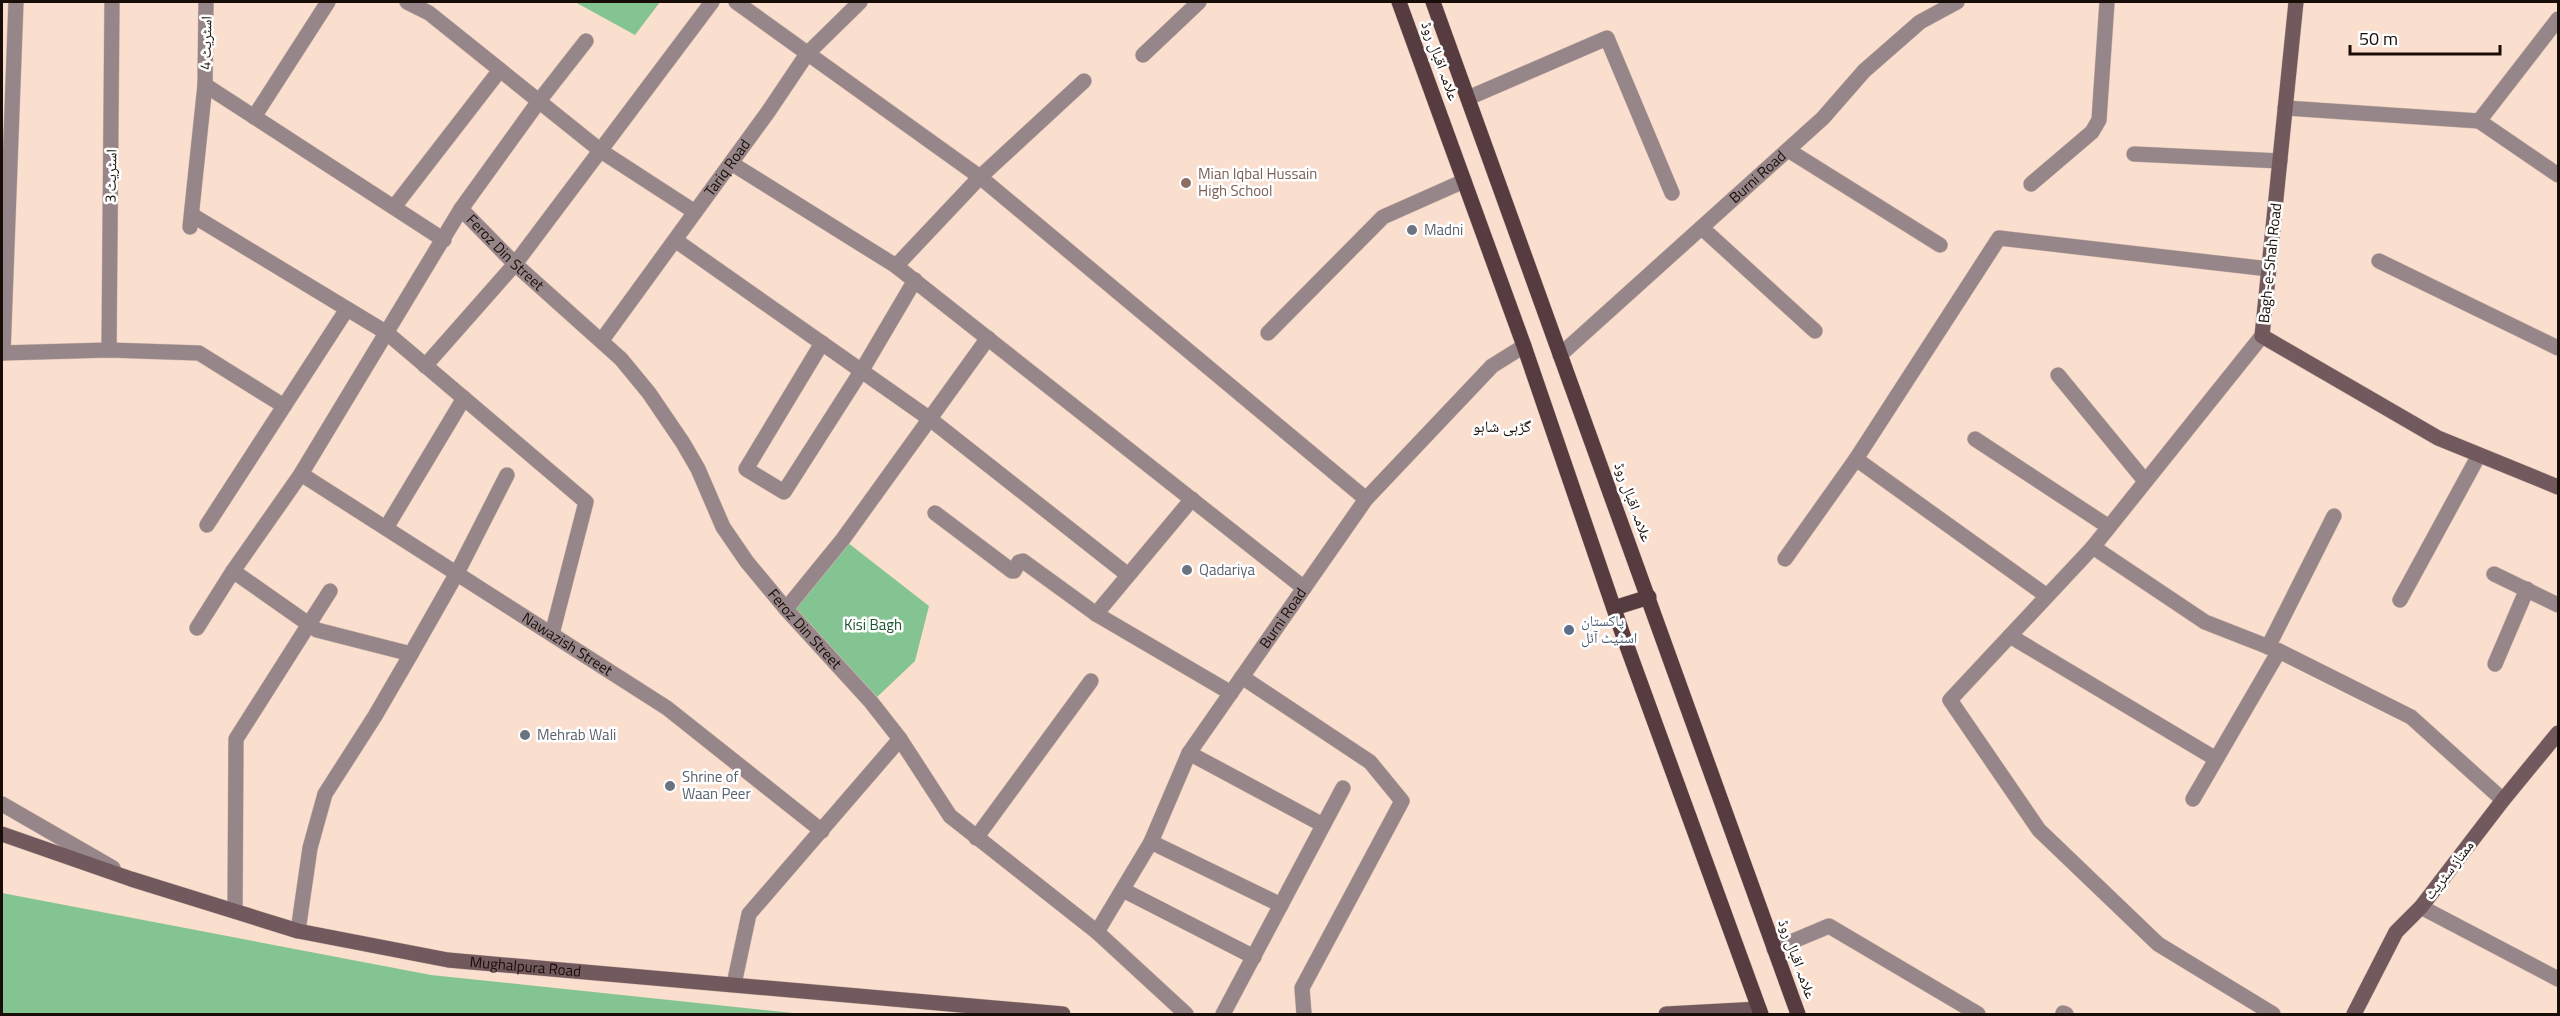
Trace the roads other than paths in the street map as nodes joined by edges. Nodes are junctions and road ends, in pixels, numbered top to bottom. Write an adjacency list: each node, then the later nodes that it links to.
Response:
1 (16, 2): 60 (street)
2 (112, 2): 59 (street, اسٹریٹ 3)
3 (206, 2): 21 (street, اسٹریٹ 4)
4 (328, 2): 25 (street)
5 (407, 2): 19 (street)
6 (712, 2): 28 (street)
7 (736, 2): 17 (street)
8 (860, 2): 17 (street, Tariq Road)
9 (1199, 2): 18 (street)
10 (1399, 2): 34 (main road, علامہ اقبال روڈ)
11 (1433, 2): 22 (main road, علامہ اقبال روڈ)
12 (1957, 2): 27 (street, Burni Road)
13 (2107, 2): 35 (street)
14 (2296, 2): 24 (main road, Bagh-e-Shah Road)
15 (2559, 19): 26 (street)
16 (586, 41): 23 (street)
17 (807, 54): 31 (street, Tariq Road); 33 (street)
18 (1143, 55)
19 (500, 70): 23 (street); 37 (street)
20 (1084, 81): 33 (street)
21 (205, 85): 25 (street); 49 (street, اسٹریٹ 4)
22 (1468, 98): 36 (street); 61 (main road, علامہ اقبال روڈ)
23 (539, 101): 28 (street); 38 (street)
24 (2285, 108): 26 (street); 30 (main road, Bagh-e-Shah Road)
25 (254, 117): 37 (street)
26 (2479, 121): 32 (street)
27 (1788, 150): 40 (street, Burni Road); 43 (street)
28 (601, 151): 39 (street); 45 (street)
29 (2134, 154): 30 (street)
30 (2280, 161): 47 (main road, Bagh-e-Shah Road)
31 (731, 163): 39 (street, Tariq Road); 46 (street)
32 (2559, 175)
33 (980, 177): 46 (street); 76 (street)
34 (1464, 181): 52 (street); 58 (main road, علامہ اقبال روڈ)
35 (2031, 184)
36 (1672, 193)
37 (394, 207): 41 (street)
38 (462, 209): 41 (street); 45 (street, Feroz Din Street)
39 (695, 212): 42 (street, Tariq Road)
40 (1702, 228): 50 (street); 61 (street, Burni Road)
41 (444, 240): 51 (street)
42 (675, 240): 55 (street, Tariq Road); 56 (street)
43 (1940, 245)
44 (2379, 261): 57 (street)
45 (515, 264): 55 (street, Feroz Din Street); 62 (street)
46 (896, 266): 48 (street)
47 (2269, 269): 53 (main road, Bagh-e-Shah Road); 70 (street)
48 (915, 280): 54 (street); 63 (street)
49 (347, 309): 51 (street); 66 (street)
50 (1815, 331)
51 (387, 333): 62 (street); 71 (street)
52 (1268, 333)
53 (2262, 336): 69 (main road, Bagh-e-Shah Road); 73 (street)
54 (988, 338): 67 (street); 75 (street)
55 (602, 340): 95 (street, Feroz Din Street)
56 (822, 342): 63 (street); 63 (street)
57 (2557, 345)
58 (1524, 346): 76 (street, Burni Road); 96 (main road, علامہ اقبال روڈ)
59 (109, 350): 60 (street); 66 (street)
60 (2, 353)
61 (1560, 355): 92 (main road, علامہ اقبال روڈ)
62 (425, 366): 65 (street)
63 (862, 370): 67 (street)
64 (2058, 375): 73 (street)
65 (464, 398): 81 (street); 100 (street)
66 (284, 406): 79 (street)
67 (930, 419): 87 (street); 95 (street)
68 (1975, 439): 80 (street)
69 (2479, 455): 74 (main road, Bagh-e-Shah Road); 93 (street)
70 (1856, 459): 83 (street); 91 (street)
71 (301, 474): 81 (street, Nawazish Street); 84 (street)
72 (507, 475): 85 (street)
73 (2145, 481): 80 (street)
74 (2559, 487)
75 (1192, 499): 87 (street); 88 (street)
76 (1366, 499): 88 (street, Burni Road)
77 (934, 513): 97 (street)
78 (2334, 516): 102 (street)
79 (207, 525)
80 (2109, 527): 82 (street)
81 (386, 528): 85 (street, Nawazish Street)
82 (2093, 547): 91 (street); 102 (street)
83 (1785, 559)
84 (233, 571): 98 (street); 99 (street)
85 (457, 573): 100 (street, Nawazish Street); 103 (street)
86 (2494, 574): 89 (street)
87 (1128, 575): 97 (street)
88 (1304, 588): 105 (street, Burni Road)
89 (2527, 589): 94 (street); 104 (street)
90 (330, 591): 98 (street)
91 (2047, 596): 101 (street)
92 (1649, 597): 96 (main road); 128 (main road, علامہ اقبال روڈ)
93 (2400, 600)
94 (2559, 605)
95 (786, 609): 109 (street, Feroz Din Street)
96 (1614, 609): 132 (main road, علامہ اقبال روڈ)
97 (1096, 614): 107 (street)
98 (309, 624): 103 (street); 125 (street)
99 (197, 628)
100 (552, 634): 117 (street, Nawazish Street)
101 (2010, 636): 111 (street); 140 (street)
102 (2274, 649): 111 (street); 114 (street)
103 (411, 654): 126 (street)
104 (2495, 664)
105 (1242, 677): 107 (street, Burni Road); 136 (street)
106 (1091, 681): 119 (street)
107 (1231, 693): 110 (street, Burni Road)
108 (2559, 733): 114 (main road, ممتاز سٹریٹ)
109 (900, 739): 117 (street); 119 (street, Feroz Din Street)
110 (1189, 753): 116 (street); 120 (street, Burni Road)
111 (2216, 759): 113 (street)
112 (1343, 788): 116 (street)
113 (2193, 800)
114 (2503, 800): 124 (main road, ممتاز سٹریٹ)
115 (2, 804): 121 (street)
116 (1323, 825): 123 (street)
117 (822, 831): 131 (street)
118 (2, 834): 121 (main road, Mughalpura Road)
119 (976, 838): 127 (street, Feroz Din Street)
120 (1151, 842): 122 (street, Burni Road); 123 (street)
121 (131, 879): 125 (main road, Mughalpura Road)
122 (1123, 890): 127 (street, Burni Road); 129 (street)
123 (1281, 905): 129 (street)
124 (2421, 907): 130 (street); 141 (main road, ممتاز سٹریٹ)
125 (235, 911): 126 (main road, Mughalpura Road)
126 (298, 931): 131 (main road, Mughalpura Road)
127 (1097, 932): 134 (street, Feroz Din Street)
128 (1774, 949): 138 (main road, علامہ اقبال روڈ); 139 (street)
129 (1254, 957): 135 (street)
130 (2559, 979)
131 (734, 984): 133 (main road, Mughalpura Road)
132 (1760, 1012): 137 (main road)
133 (1064, 1014)
134 (1186, 1014)
135 (1223, 1014)
136 (1304, 1014)
137 (1666, 1014)
138 (1798, 1014)
139 (1978, 1014)
140 (2272, 1014)
141 (2354, 1014)

